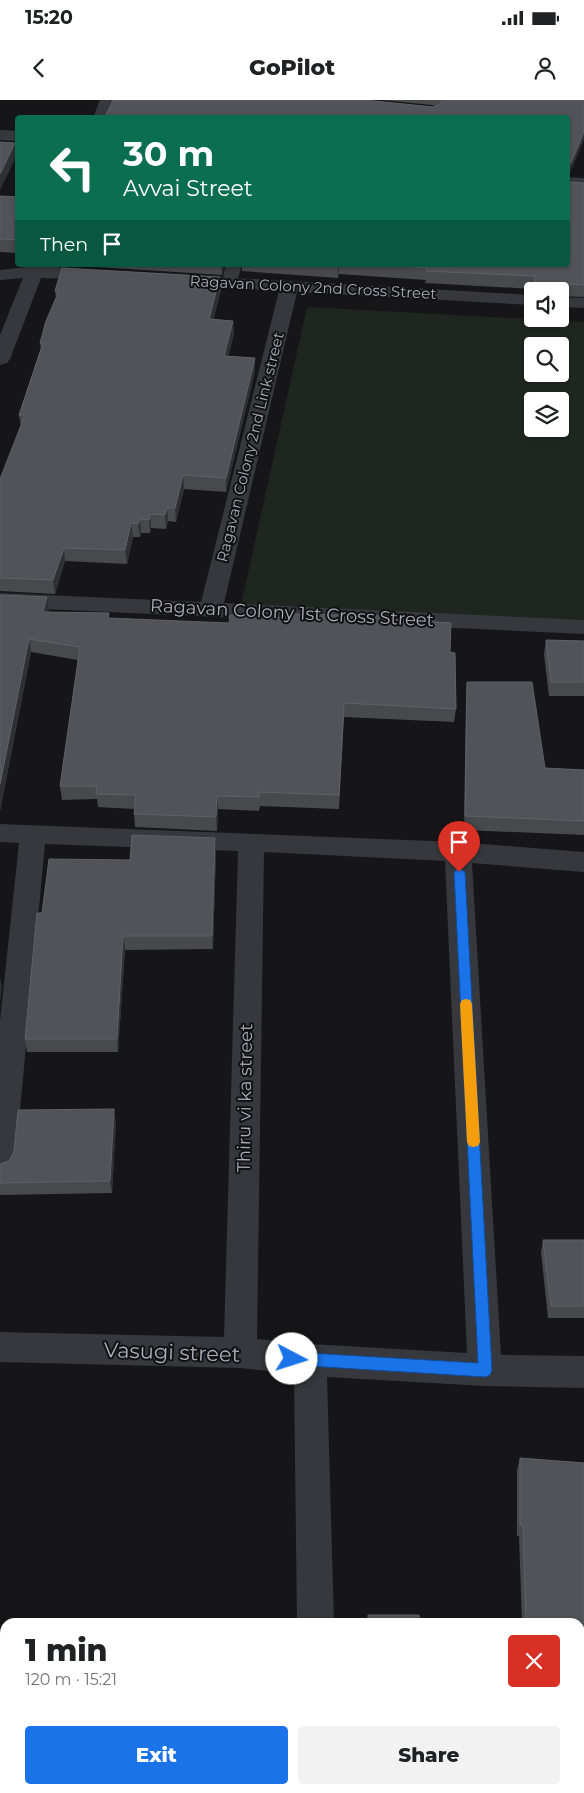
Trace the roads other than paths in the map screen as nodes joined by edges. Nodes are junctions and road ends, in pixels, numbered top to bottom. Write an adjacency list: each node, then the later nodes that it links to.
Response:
1 (108, 100): 2 (street)
2 (102, 115)
3 (0, 135): 4 (street)
4 (15, 136)
5 (570, 182): 6 (street)
6 (584, 183)
7 (36, 269): 9 (street); 10 (street); 16 (street)
8 (232, 273): 11 (street, Ragavan Colony 2nd Cross Street); 12 (street, Ragavan Colony 2nd Cross Street)
9 (0, 275)
10 (113, 276)
11 (162, 278)
12 (289, 286): 13 (street, Ragavan Colony 2nd Cross Street); 19 (street, Ragavan Colony 2nd Link street)
13 (524, 300)
14 (569, 302): 15 (street)
15 (584, 303)
16 (8, 316): 17 (street)
17 (0, 359)
18 (0, 600): 19 (street, Ragavan Colony 1st Cross Street)
19 (210, 609): 20 (street, Ragavan Colony 1st Cross Street)
20 (584, 627)
21 (0, 833): 22 (street)
22 (33, 835): 23 (street); 26 (street)
23 (251, 842): 24 (street); 28 (street, Thiru vi ka street)
24 (458, 852): 25 (street); 30 (street)
25 (584, 862)
26 (0, 1163)
27 (0, 1347): 28 (street, Vasugi street)
28 (240, 1353): 29 (street, Vasugi street)
29 (310, 1360): 30 (street, Vasugi street); 32 (street)
30 (485, 1370): 31 (street, Vasugi street)
31 (584, 1372)
32 (316, 1618)

